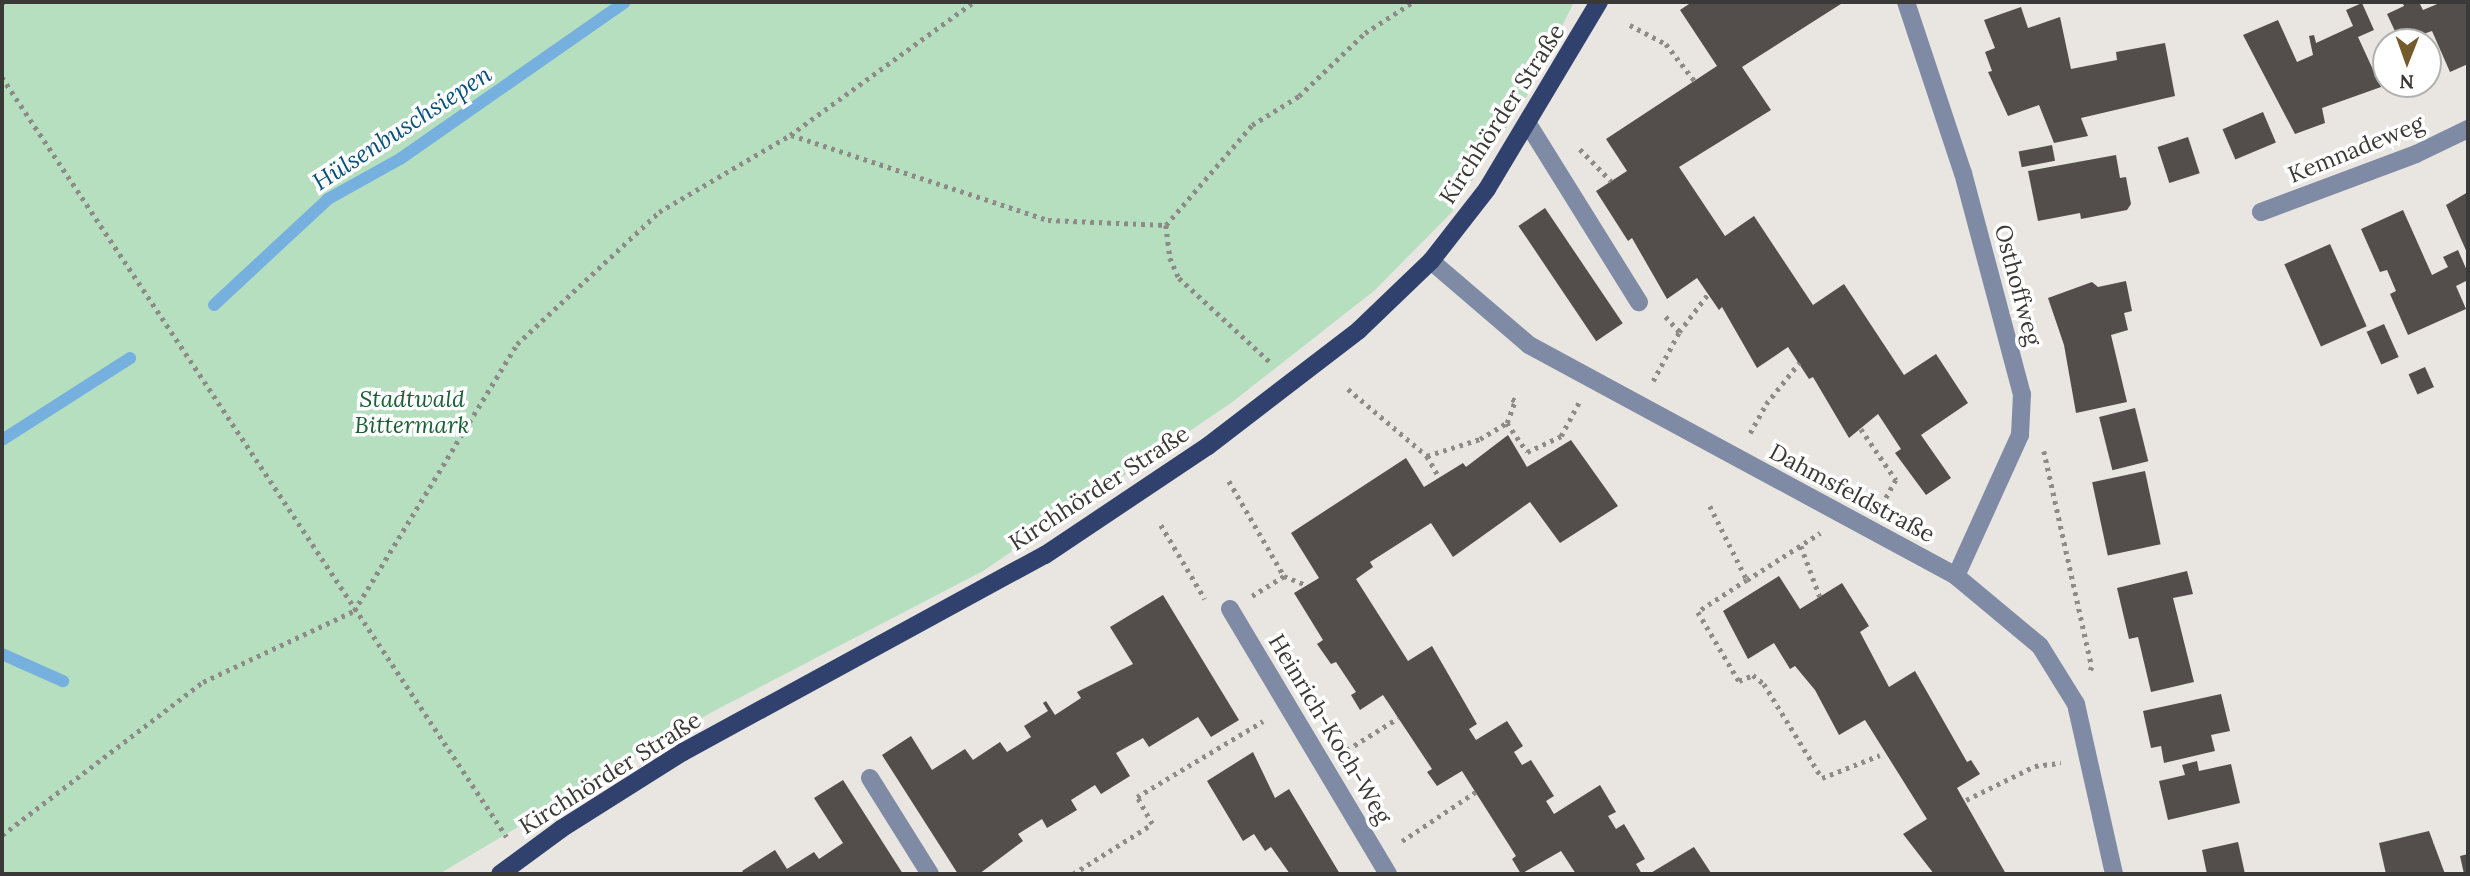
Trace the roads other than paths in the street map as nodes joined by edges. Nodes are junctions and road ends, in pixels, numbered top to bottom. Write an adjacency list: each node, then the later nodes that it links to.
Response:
1 (1600, 2): 3 (main road, Kirchhörder Straße)
2 (1906, 2): 8 (street, Osthoffweg)
3 (1528, 124): 6 (main road, Kirchhörder Straße); 7 (street)
4 (2468, 129): 5 (street, Kemnadeweg)
5 (2261, 212)
6 (1432, 261): 8 (street, Dahmsfeldstraße); 11 (main road, Kirchhörder Straße)
7 (1639, 302)
8 (1956, 576): 14 (street, Dahmsfeldstraße)
9 (1230, 609): 13 (street, Heinrich-Koch-Weg)
10 (870, 778): 12 (street)
11 (500, 874)
12 (930, 874)
13 (1388, 874)
14 (2114, 874)

